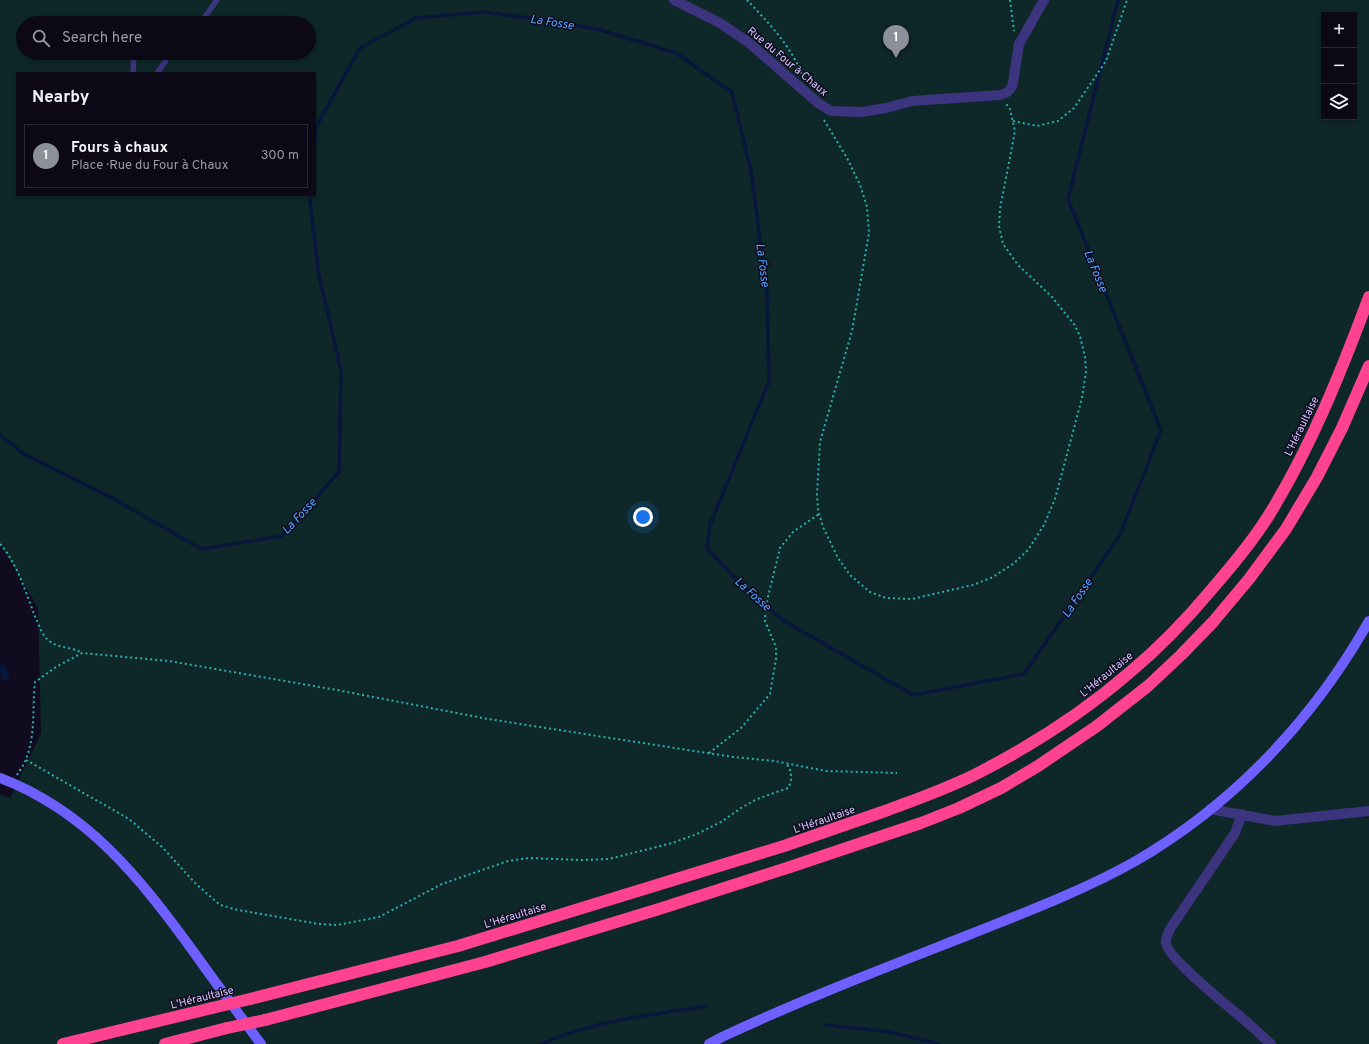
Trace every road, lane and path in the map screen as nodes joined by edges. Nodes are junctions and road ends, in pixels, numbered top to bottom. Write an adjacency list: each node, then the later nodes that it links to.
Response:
1 (218, 0): 7 (lane)
2 (674, 0): 13 (street, Rue du Four à Chaux)
3 (747, 0): 13 (path)
4 (1010, 0): 8 (path)
5 (1044, 0): 8 (street)
6 (1127, 0): 16 (path)
7 (206, 16)
8 (1017, 52): 14 (street)
9 (134, 60): 11 (lane)
10 (166, 60): 12 (lane)
11 (133, 72)
12 (158, 72)
13 (809, 95): 14 (street, Rue du Four à Chaux)
14 (1000, 95): 16 (path)
15 (820, 114): 19 (path)
16 (1013, 121): 19 (path)
17 (1369, 297): 32 (highway, L'Héraultaise, bridge)
18 (1369, 366): 33 (highway, bridge)
19 (819, 514): 23 (path)
20 (0, 544): 22 (path)
21 (1369, 621): 29 (street)
22 (82, 653): 23 (path); 24 (path)
23 (709, 753): 25 (path)
24 (26, 760): 25 (path); 28 (path)
25 (787, 764): 26 (path)
26 (897, 773)
27 (0, 777): 28 (street)
28 (12, 783): 34 (street)
29 (1210, 809): 31 (street); 35 (street)
30 (1369, 811): 31 (street)
31 (1242, 814): 36 (street)
32 (63, 1044)
33 (165, 1044)
34 (261, 1044)
35 (709, 1044)
36 (1271, 1044)

